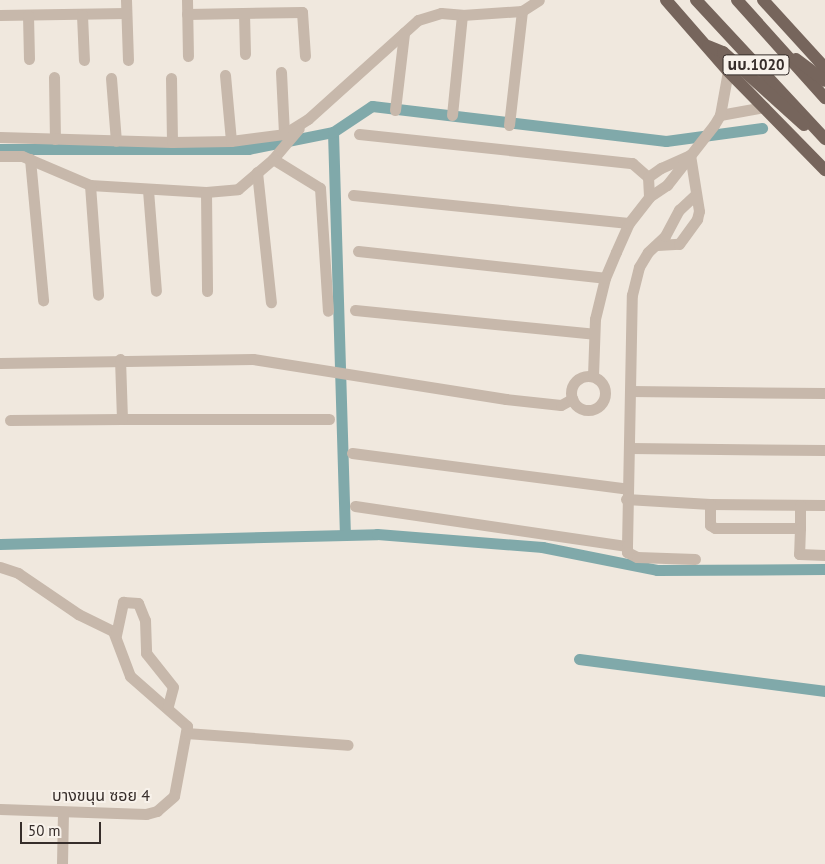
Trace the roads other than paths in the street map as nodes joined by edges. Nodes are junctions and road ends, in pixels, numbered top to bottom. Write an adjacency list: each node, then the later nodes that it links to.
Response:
1 (126, 0): 9 (street)
2 (186, 0): 12 (street)
3 (539, 0): 8 (street)
4 (666, 0): 17 (main road, นบ.1020)
5 (696, 0): 41 (main road, นบ.1020)
6 (737, 0): 18 (main road, นบ.1020)
7 (763, 0): 25 (main road, นบ.1020)
8 (522, 11): 14 (street); 39 (street)
9 (126, 13): 11 (street); 24 (street)
10 (244, 13): 12 (street); 19 (street); 21 (street)
11 (82, 14): 13 (street); 23 (street)
12 (187, 14): 20 (street)
13 (28, 15): 15 (street); 22 (street)
14 (462, 15): 16 (street); 36 (street)
15 (0, 16)
16 (404, 34): 35 (street); 38 (street)
17 (706, 46): 26 (main road, นบ.1020); 41 (main road)
18 (779, 48): 32 (main road); 33 (main road, นบ.1020)
19 (245, 54)
20 (188, 56)
21 (305, 56)
22 (29, 59)
23 (84, 60)
24 (128, 60)
25 (825, 68)
26 (728, 71): 34 (main road, นบ.1020); 37 (street)
27 (282, 72): 42 (street)
28 (225, 75): 47 (street)
29 (54, 77): 45 (street)
30 (112, 78): 48 (street)
31 (171, 78): 49 (street)
32 (825, 81)
33 (825, 98)
34 (764, 107): 37 (street); 54 (main road, นบ.1020)
35 (395, 110)
36 (452, 115)
37 (720, 115): 50 (street)
38 (308, 119): 42 (street); 53 (street)
39 (509, 125)
40 (0, 129): 44 (street)
41 (815, 130): 46 (main road, นบ.1020)
42 (284, 134): 47 (street)
43 (359, 134): 56 (street)
44 (0, 136): 45 (street)
45 (56, 139): 48 (street)
46 (825, 139)
47 (232, 140): 49 (street)
48 (116, 141): 49 (street)
49 (172, 142)
50 (690, 155): 56 (street); 60 (street); 62 (street)
51 (0, 156): 52 (street)
52 (30, 159): 57 (street); 70 (street)
53 (273, 159): 55 (street); 72 (street)
54 (825, 170)
55 (258, 172): 59 (street); 71 (street)
56 (648, 178): 62 (street)
57 (90, 185): 58 (street); 69 (street)
58 (148, 190): 59 (street); 67 (street)
59 (206, 192): 68 (street)
60 (696, 194): 64 (street); 64 (street)
61 (353, 195): 63 (street)
62 (649, 197): 63 (street)
63 (629, 223): 66 (street)
64 (658, 245): 78 (street)
65 (358, 251): 66 (street)
66 (605, 278): 74 (street)
67 (156, 291)
68 (207, 291)
69 (98, 295)
70 (43, 300)
71 (271, 302)
72 (328, 310)
73 (355, 310): 74 (street)
74 (594, 334): 77 (street)
75 (120, 359): 76 (street); 80 (street); 81 (street)
76 (0, 363)
77 (593, 376): 80 (street); 80 (street)
78 (630, 391): 79 (street); 84 (street)
79 (825, 393)
80 (572, 399)
81 (122, 419): 82 (street); 83 (street)
82 (10, 420)
83 (329, 420)
84 (630, 448): 85 (street); 87 (street)
85 (825, 450)
86 (352, 453): 87 (street)
87 (627, 494): 88 (street); 93 (street)
88 (710, 504): 89 (street); 92 (street)
89 (800, 505): 90 (street); 92 (street)
90 (825, 505)
91 (355, 506): 93 (street)
92 (800, 528): 94 (street)
93 (626, 546): 95 (street)
94 (825, 555)
95 (695, 559)
96 (0, 567): 97 (street)
97 (116, 635): 98 (street); 98 (street)
98 (168, 706): 99 (street)
99 (186, 734): 100 (street); 102 (street, บางขนุน ซอย 4)
100 (348, 745)
101 (0, 810): 102 (street, บางขนุน ซอย 4)
102 (63, 812): 103 (street)
103 (62, 864)

